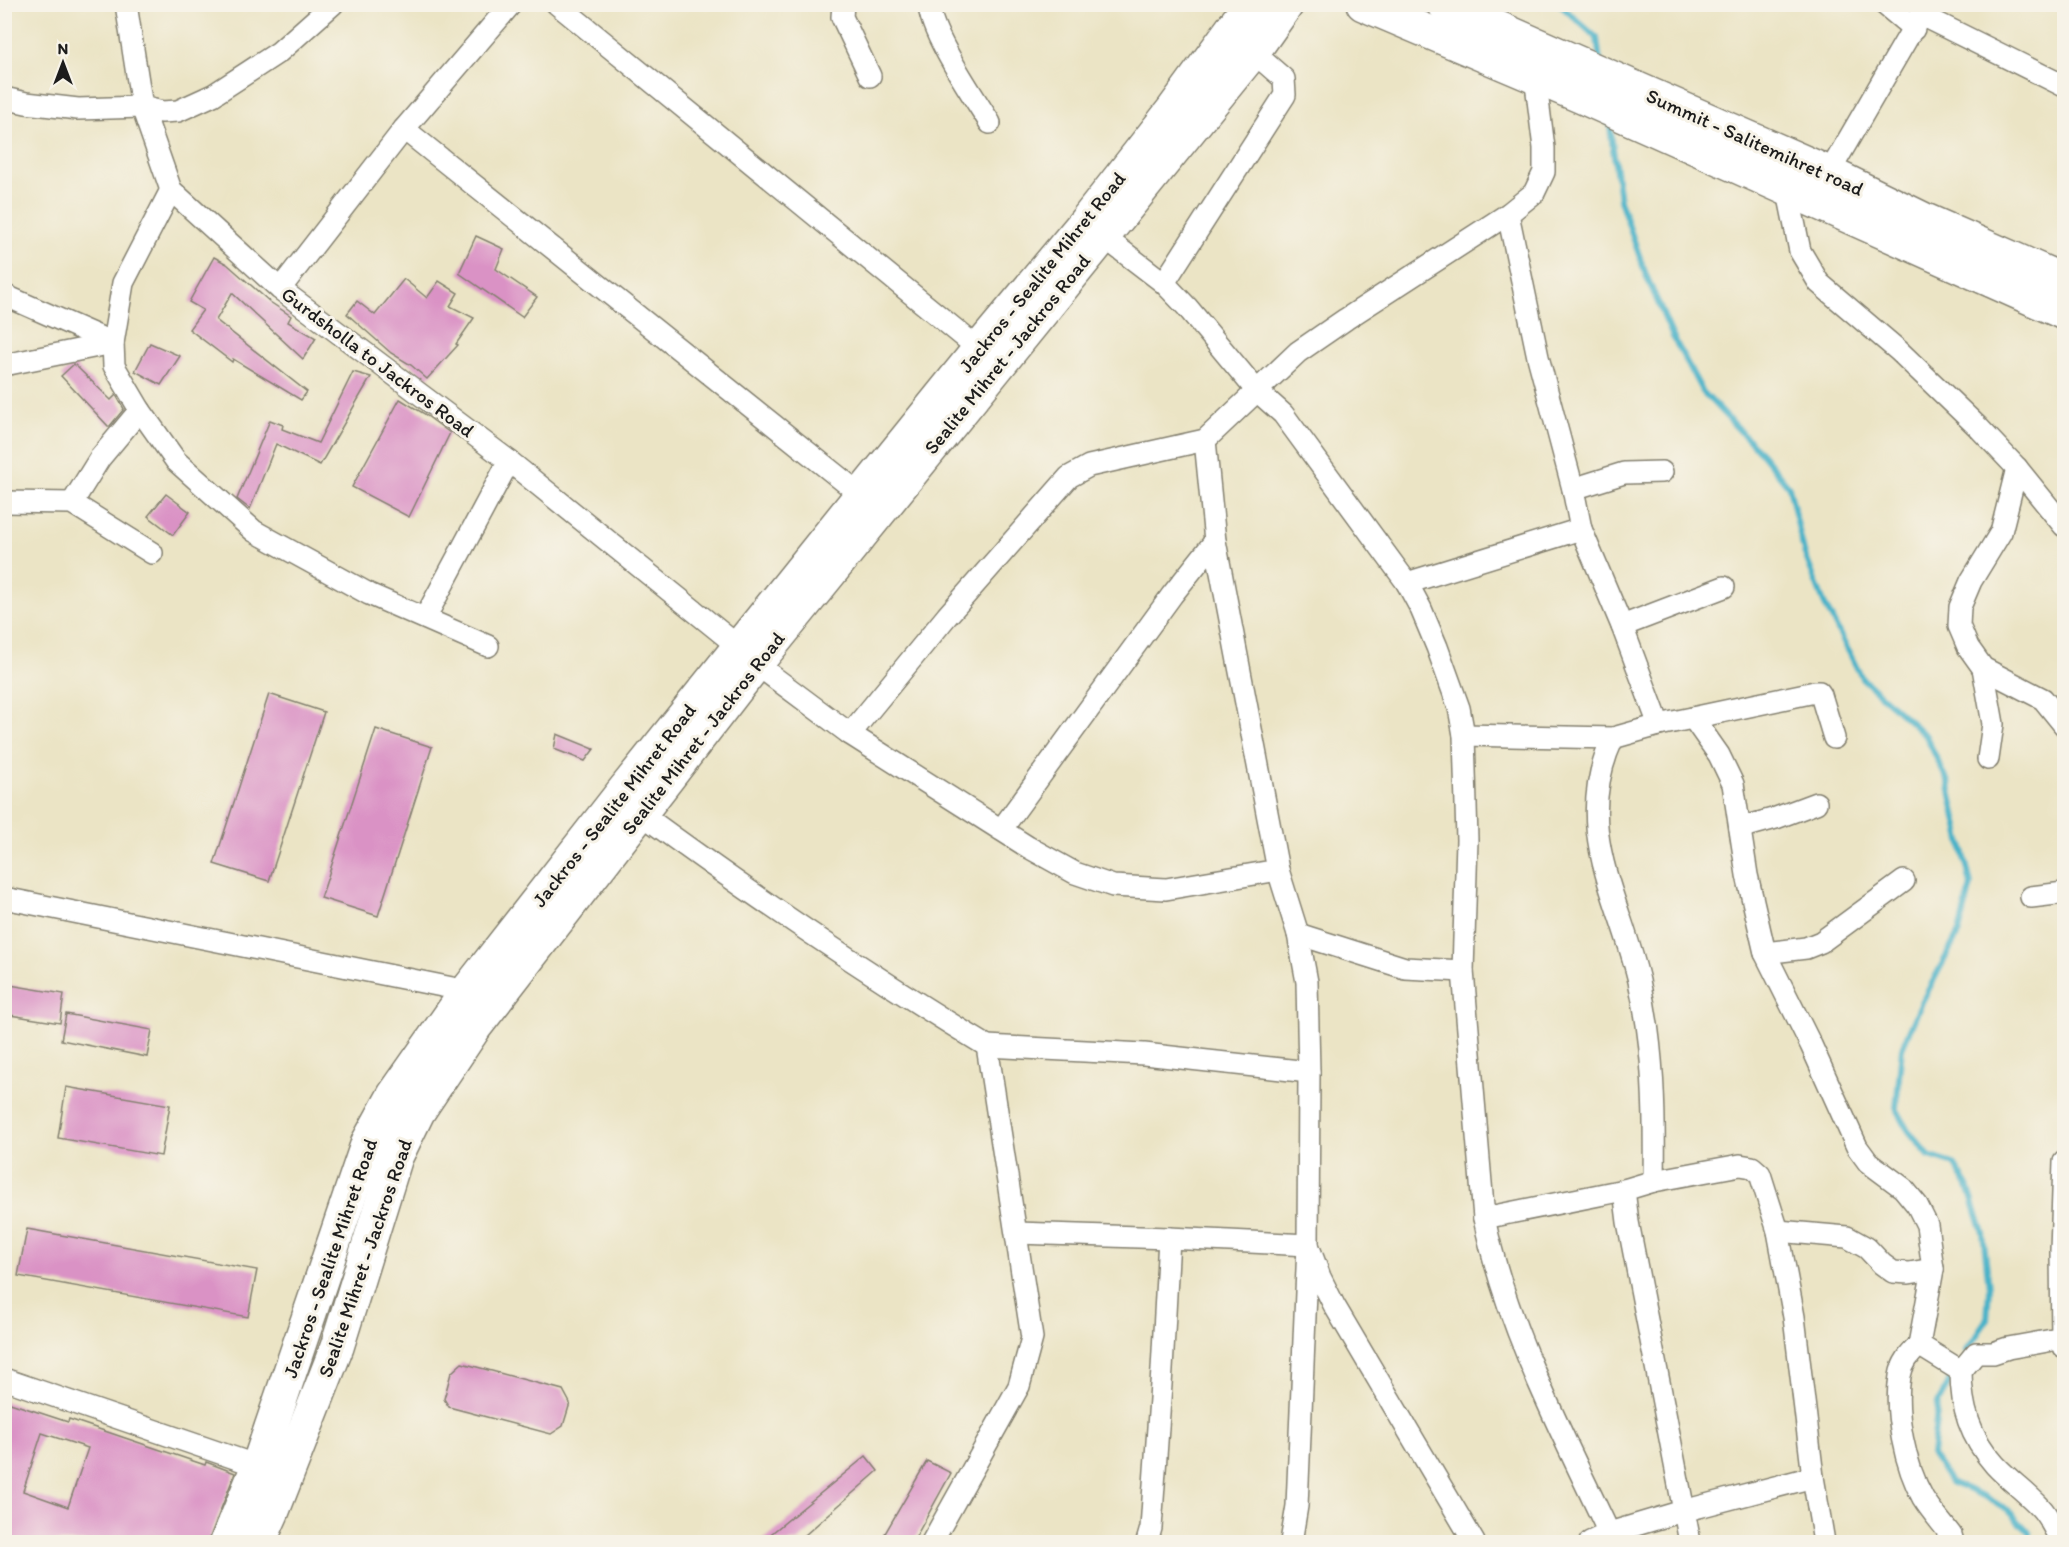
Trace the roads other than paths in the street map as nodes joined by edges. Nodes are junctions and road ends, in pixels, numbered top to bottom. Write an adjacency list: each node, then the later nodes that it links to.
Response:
1 (126, 4): 19 (street, Gurdsholla to Jackros Road)
2 (333, 4): 19 (street)
3 (511, 4): 21 (street)
4 (557, 4): 34 (street)
5 (843, 4): 15 (street)
6 (928, 4): 20 (street)
7 (1250, 4): 34 (main road, Jackros - Sealite Mihret Road)
8 (1287, 4): 13 (main road, Sealite Mihret - Jackros Road)
9 (1363, 4): 14 (main road)
10 (1444, 4): 14 (main road, Summit - Salitemihret road)
11 (1884, 4): 12 (street)
12 (1921, 16): 16 (street); 22 (street)
13 (1253, 52): 27 (main road, Sealite Mihret - Jackros Road); 29 (street)
14 (1546, 65): 18 (main road, Summit - Salitemihret road); 18 (main road); 25 (street)
15 (870, 76)
16 (2064, 86)
17 (4, 98): 19 (street)
18 (1634, 104): 22 (main road, Summit - Salitemihret road); 23 (main road)
19 (142, 107): 24 (street, Gurdsholla to Jackros Road)
20 (990, 123)
21 (404, 129): 30 (street); 43 (street)
22 (1829, 173): 26 (main road, Summit - Salitemihret road)
23 (1787, 187): 26 (main road); 40 (street)
24 (171, 189): 30 (street, Gurdsholla to Jackros Road); 33 (street)
25 (1508, 214): 36 (street); 42 (street)
26 (1916, 231): 28 (main road, Summit - Salitemihret road); 32 (main road)
27 (1104, 237): 29 (street); 55 (main road, Sealite Mihret - Jackros Road)
28 (2064, 281)
29 (1164, 283): 36 (street)
30 (280, 289): 39 (street, Gurdsholla to Jackros Road)
31 (4, 295): 33 (street)
32 (2064, 313)
33 (113, 343): 35 (street); 37 (street)
34 (979, 349): 43 (main road, Jackros - Sealite Mihret Road)
35 (4, 365)
36 (1256, 390): 38 (street); 50 (street)
37 (140, 410): 45 (street); 52 (street)
38 (1205, 440): 48 (street); 60 (street)
39 (509, 461): 52 (street); 55 (street, Gurdsholla to Jackros Road)
40 (2017, 468): 46 (street); 56 (street)
41 (1662, 472): 42 (street)
42 (1573, 489): 47 (street)
43 (861, 495): 55 (main road, Jackros - Sealite Mihret Road)
44 (4, 502): 45 (street)
45 (72, 503): 49 (street)
46 (2062, 515)
47 (1581, 529): 50 (street); 53 (street)
48 (1215, 542): 68 (street); 69 (street)
49 (152, 554)
50 (1407, 584): 61 (street)
51 (1724, 587): 53 (street)
52 (426, 618): 54 (street)
53 (1622, 626): 58 (street)
54 (488, 646)
55 (748, 656): 60 (street, Gurdsholla to Jackros Road); 66 (main road, Sealite Mihret - Jackros Road); 77 (main road, Jackros - Sealite Mihret Road)
56 (1983, 668): 59 (street); 64 (street)
57 (1694, 718): 58 (street); 63 (street); 67 (street)
58 (1659, 725): 62 (street)
59 (2064, 725)
60 (850, 734): 68 (street, Gurdsholla to Jackros Road)
61 (1464, 735): 62 (street); 76 (street)
62 (1613, 738): 81 (street)
63 (1834, 738)
64 (1988, 759)
65 (1816, 803): 67 (street)
66 (640, 813): 78 (street); 92 (main road, Sealite Mihret - Jackros Road)
67 (1740, 828): 75 (street)
68 (1001, 830): 69 (street, Gurdsholla to Jackros Road)
69 (1278, 870): 74 (street)
70 (1904, 881): 75 (street)
71 (2064, 893): 72 (street)
72 (2031, 897)
73 (4, 898): 77 (street)
74 (1298, 934): 76 (street); 79 (street)
75 (1765, 953): 88 (street)
76 (1463, 971): 83 (street)
77 (467, 991): 89 (main road, Jackros - Sealite Mihret Road)
78 (987, 1046): 79 (street); 85 (street)
79 (1309, 1072): 87 (street)
80 (2064, 1162): 90 (street)
81 (1654, 1181): 82 (street); 84 (street)
82 (1624, 1190): 83 (street); 97 (street)
83 (1484, 1218): 98 (street)
84 (1778, 1231): 88 (street); 96 (street)
85 (1017, 1233): 86 (street); 101 (street)
86 (1169, 1238): 87 (street); 102 (street)
87 (1308, 1245): 103 (street); 104 (street)
88 (1933, 1269): 91 (street)
89 (303, 1336): 92 (main road); 95 (main road, Jackros - Sealite Mihret Road)
90 (2064, 1341): 93 (street)
91 (1919, 1345): 93 (street); 107 (street)
92 (337, 1347): 100 (main road, Sealite Mihret - Jackros Road)
93 (1961, 1371): 108 (street)
94 (4, 1379): 95 (street)
95 (258, 1466): 99 (main road, Jackros - Sealite Mihret Road)
96 (1813, 1477): 97 (street); 106 (street)
97 (1683, 1511): 98 (street); 105 (street)
98 (1599, 1538)
99 (227, 1542)
100 (259, 1542)
101 (932, 1542)
102 (1147, 1542)
103 (1291, 1542)
104 (1474, 1542)
105 (1690, 1542)
106 (1824, 1542)
107 (1953, 1542)
108 (2062, 1542)

